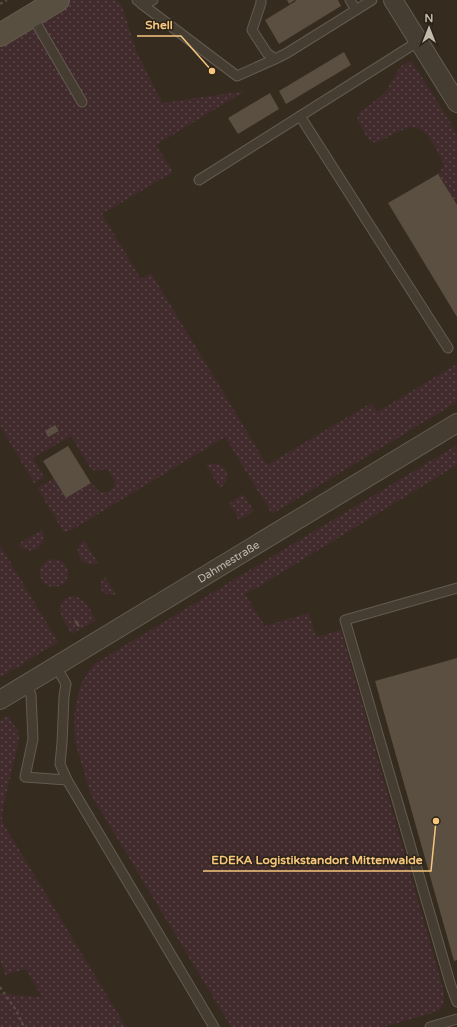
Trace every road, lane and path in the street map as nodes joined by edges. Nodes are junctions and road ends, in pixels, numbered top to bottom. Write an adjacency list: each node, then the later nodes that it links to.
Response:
1 (7, 0): 9 (path)
2 (58, 0): 11 (main road)
3 (153, 0): 8 (lane)
4 (350, 0): 10 (lane)
5 (372, 0): 10 (lane)
6 (393, 0): 13 (street)
7 (262, 1): 14 (lane)
8 (140, 2): 14 (lane)
9 (0, 4)
10 (356, 10): 14 (lane)
11 (32, 16): 12 (main road); 15 (lane)
12 (0, 35)
13 (419, 41): 16 (street); 17 (lane)
14 (275, 59)
15 (82, 102)
16 (457, 103)
17 (300, 116): 18 (lane); 19 (lane)
18 (199, 180)
19 (448, 348)
20 (457, 423): 22 (street, Dahmestraße)
21 (457, 588): 27 (lane)
22 (56, 666): 23 (street, Dahmestraße); 25 (lane)
23 (26, 684): 24 (street, Dahmestraße); 25 (lane)
24 (0, 700)
25 (67, 780): 30 (lane)
26 (0, 987): 29 (path)
27 (457, 1002)
28 (457, 1019): 31 (lane)
29 (24, 1027)
30 (214, 1027)
31 (430, 1027)

